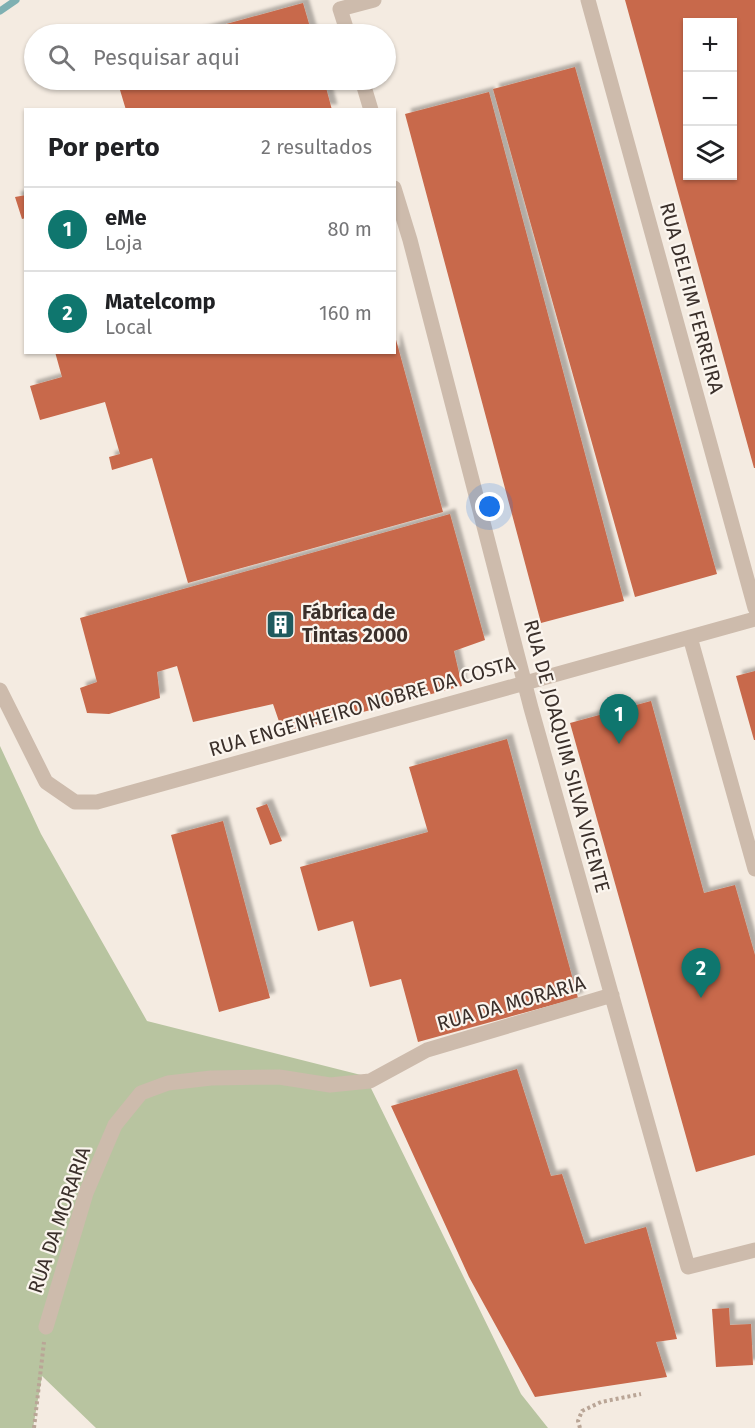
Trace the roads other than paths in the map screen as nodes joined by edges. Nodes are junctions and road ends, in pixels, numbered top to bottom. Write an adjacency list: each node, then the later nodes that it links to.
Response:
1 (374, 0): 3 (street)
2 (588, 0): 7 (street, RUA DELFIM FERREIRA)
3 (345, 24)
4 (365, 90): 5 (street)
5 (370, 108)
6 (396, 194): 10 (street, RUA DE JOAQUIM SILVA VICENTE)
7 (755, 608)
8 (755, 619): 9 (street, RUA ENGENHEIRO NOBRE DA COSTA)
9 (690, 637): 10 (street, RUA ENGENHEIRO NOBRE DA COSTA); 12 (street)
10 (524, 683): 11 (street, RUA ENGENHEIRO NOBRE DA COSTA); 13 (street, RUA DE JOAQUIM SILVA VICENTE)
11 (0, 690)
12 (755, 869)
13 (612, 995): 14 (street, RUA DE JOAQUIM SILVA VICENTE); 15 (street, RUA DA MORARIA)
14 (755, 1250)
15 (46, 1327)

